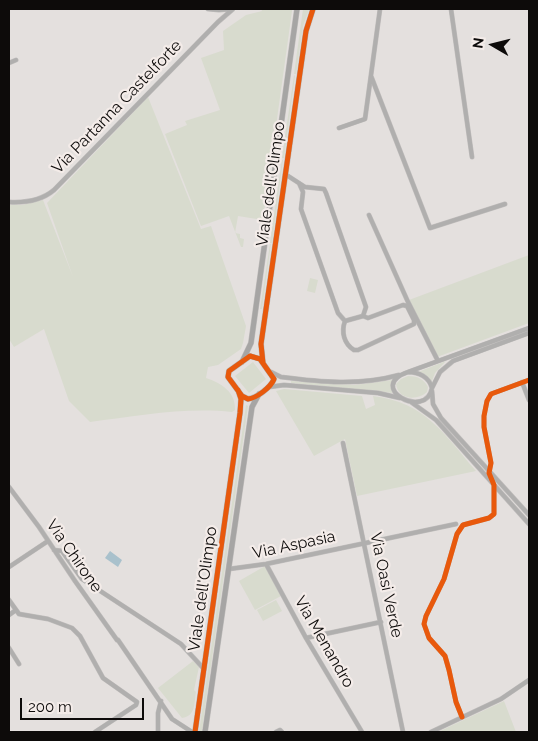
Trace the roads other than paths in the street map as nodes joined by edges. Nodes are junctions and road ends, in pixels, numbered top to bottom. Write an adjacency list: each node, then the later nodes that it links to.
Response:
1 (208, 9): 2 (street)
2 (223, 9): 3 (street)
3 (232, 9): 15 (street, Via Partanna Castelforte)
4 (297, 9): 23 (street, Viale dell'Olimpo)
5 (313, 9): 13 (street, Viale dell'Olimpo)
6 (380, 9): 10 (street)
7 (451, 9): 12 (street)
8 (16, 60): 9 (street)
9 (9, 63)
10 (370, 76): 11 (street); 16 (street)
11 (340, 128)
12 (472, 157)
13 (285, 174): 14 (street); 24 (street, Viale dell'Olimpo)
14 (299, 183): 18 (street); 19 (street)
15 (9, 202)
16 (505, 204)
17 (370, 214): 22 (street)
18 (363, 316): 19 (street); 19 (street)
19 (345, 321)
20 (529, 328): 22 (street)
21 (529, 333): 32 (street)
22 (438, 361): 26 (street)
23 (242, 362): 24 (street); 31 (street)
24 (263, 364): 25 (street)
25 (269, 370): 27 (street); 30 (street)
26 (408, 372): 27 (street); 32 (street)
27 (399, 375): 34 (street)
28 (529, 380): 29 (street)
29 (522, 382): 35 (street); 38 (street)
30 (265, 389): 33 (street); 34 (street)
31 (238, 390): 33 (street); 58 (street, Viale dell'Olimpo)
32 (432, 390): 36 (street); 38 (street)
33 (259, 394): 49 (street, Viale dell'Olimpo)
34 (400, 398): 36 (street)
35 (529, 400)
36 (412, 402): 39 (street)
37 (343, 443): 45 (street, Via Oasi Verde)
38 (490, 472): 39 (street); 41 (street)
39 (494, 485): 43 (street); 61 (street)
40 (9, 487): 44 (street, Via Chirone)
41 (529, 515)
42 (456, 524): 45 (street, Via Aspasia)
43 (529, 524)
44 (48, 540): 46 (street, Via Chirone); 48 (street)
45 (364, 543): 47 (street, Via Aspasia); 53 (street, Via Oasi Verde)
46 (54, 550): 58 (street); 60 (street, Via Chirone)
47 (266, 564): 49 (street, Via Aspasia); 54 (street, Via Menandro)
48 (9, 567)
49 (229, 569): 65 (street, Viale dell'Olimpo)
50 (9, 600): 51 (street)
51 (16, 610): 52 (street); 62 (street)
52 (9, 615)
53 (381, 622): 54 (street); 69 (street, Via Oasi Verde)
54 (306, 638): 68 (street, Via Menandro)
55 (9, 648): 56 (street)
56 (10, 654): 57 (street)
57 (20, 664)
58 (204, 668): 64 (street, Viale dell'Olimpo)
59 (529, 680): 61 (street)
60 (160, 700): 63 (street); 64 (street)
61 (462, 718): 70 (street)
62 (95, 732)
63 (158, 732)
64 (193, 732)
65 (206, 732)
66 (276, 732): 67 (street)
67 (282, 732)
68 (362, 732)
69 (403, 732)
70 (431, 732)

